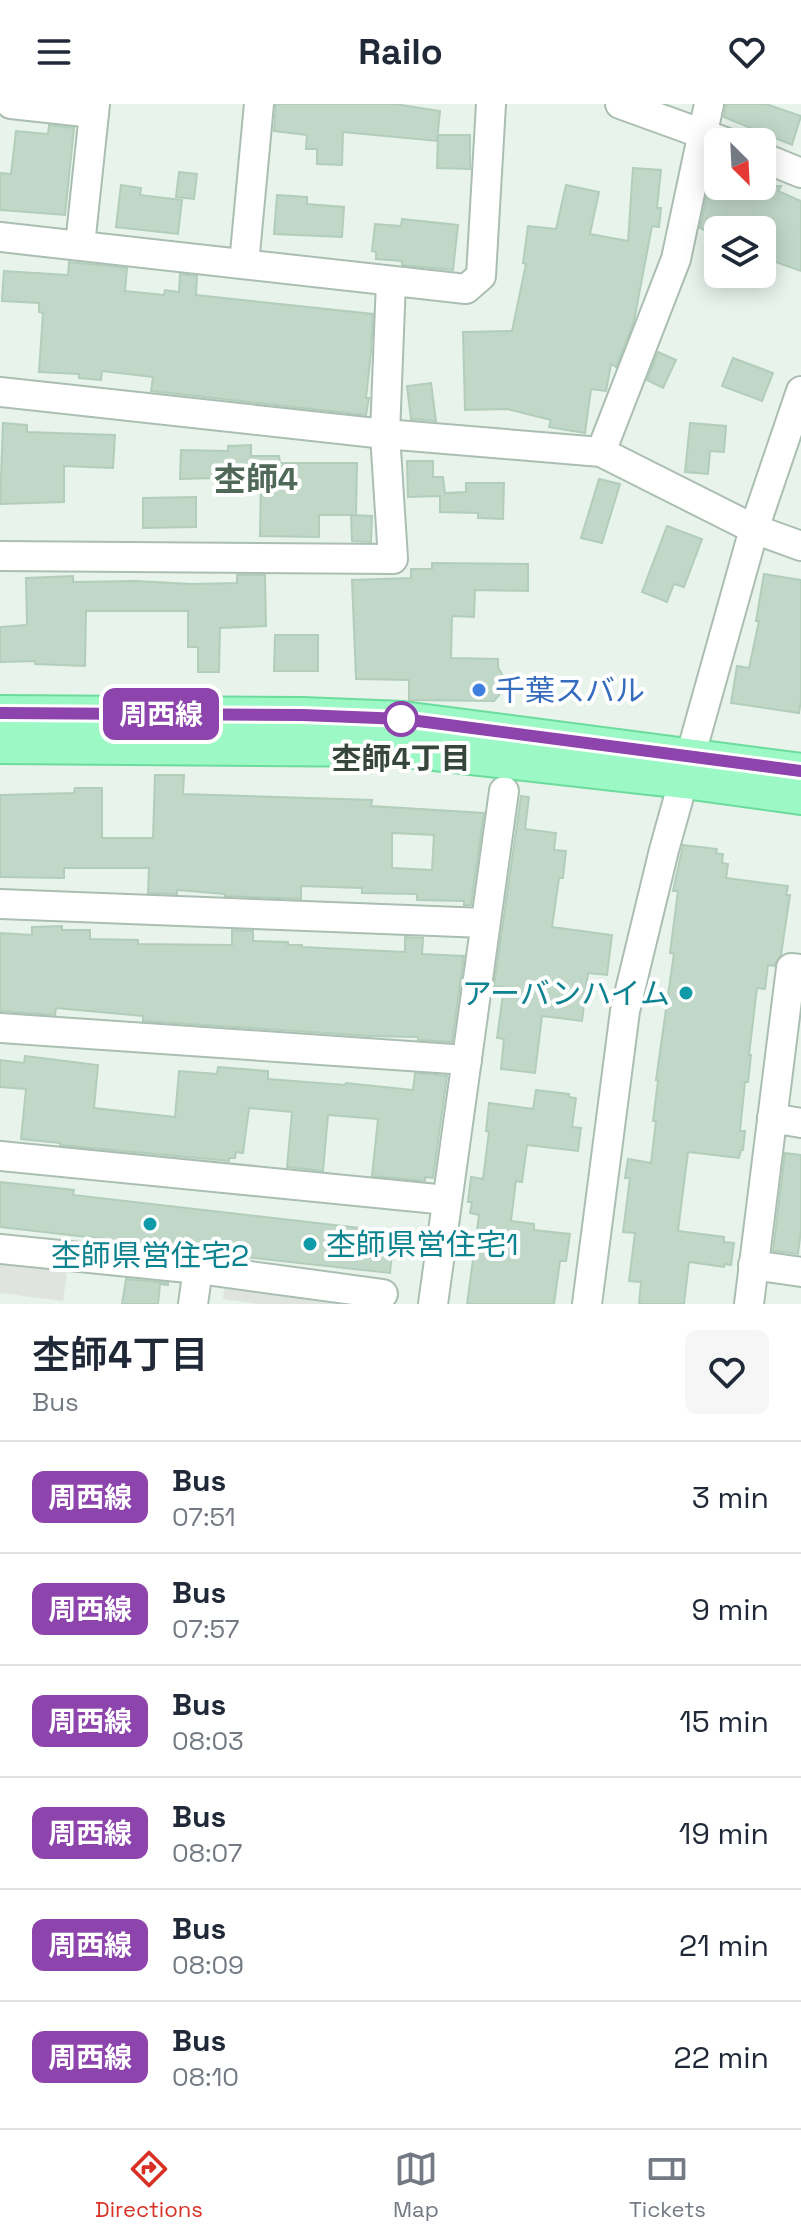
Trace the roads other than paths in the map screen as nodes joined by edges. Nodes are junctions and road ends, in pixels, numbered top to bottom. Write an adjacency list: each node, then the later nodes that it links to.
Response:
1 (11, 104): 6 (street)
2 (259, 104): 14 (street)
3 (491, 104): 15 (street)
4 (620, 104): 8 (street)
5 (709, 104): 7 (street)
6 (95, 109): 13 (street)
7 (713, 128)
8 (704, 134)
9 (776, 163): 11 (street)
10 (704, 170): 19 (street)
11 (801, 173)
12 (0, 237): 13 (street)
13 (80, 245): 14 (street)
14 (244, 264): 15 (street)
15 (391, 281): 18 (street)
16 (801, 391): 20 (street)
17 (0, 392): 18 (street)
18 (385, 434): 19 (street); 22 (street)
19 (601, 452): 20 (street)
20 (754, 529): 21 (street); 25 (street)
21 (801, 546)
22 (0, 556)
23 (0, 713): 25 (main road)
24 (0, 746): 25 (main road)
25 (688, 768): 26 (main road); 28 (main road); 45 (street)
26 (801, 771)
27 (504, 791): 30 (street)
28 (801, 797)
29 (0, 904): 30 (street)
30 (485, 923): 33 (street)
31 (801, 969): 34 (street)
32 (0, 1028): 33 (street)
33 (467, 1060): 37 (street)
34 (772, 1118): 35 (street); 39 (street)
35 (801, 1123)
36 (0, 1156): 37 (street)
37 (447, 1200): 44 (street)
38 (0, 1249): 40 (street)
39 (753, 1265): 41 (street); 46 (street)
40 (198, 1269): 42 (street); 43 (street)
41 (801, 1272)
42 (383, 1294)
43 (193, 1304)
44 (433, 1304)
45 (587, 1304)
46 (749, 1304)

